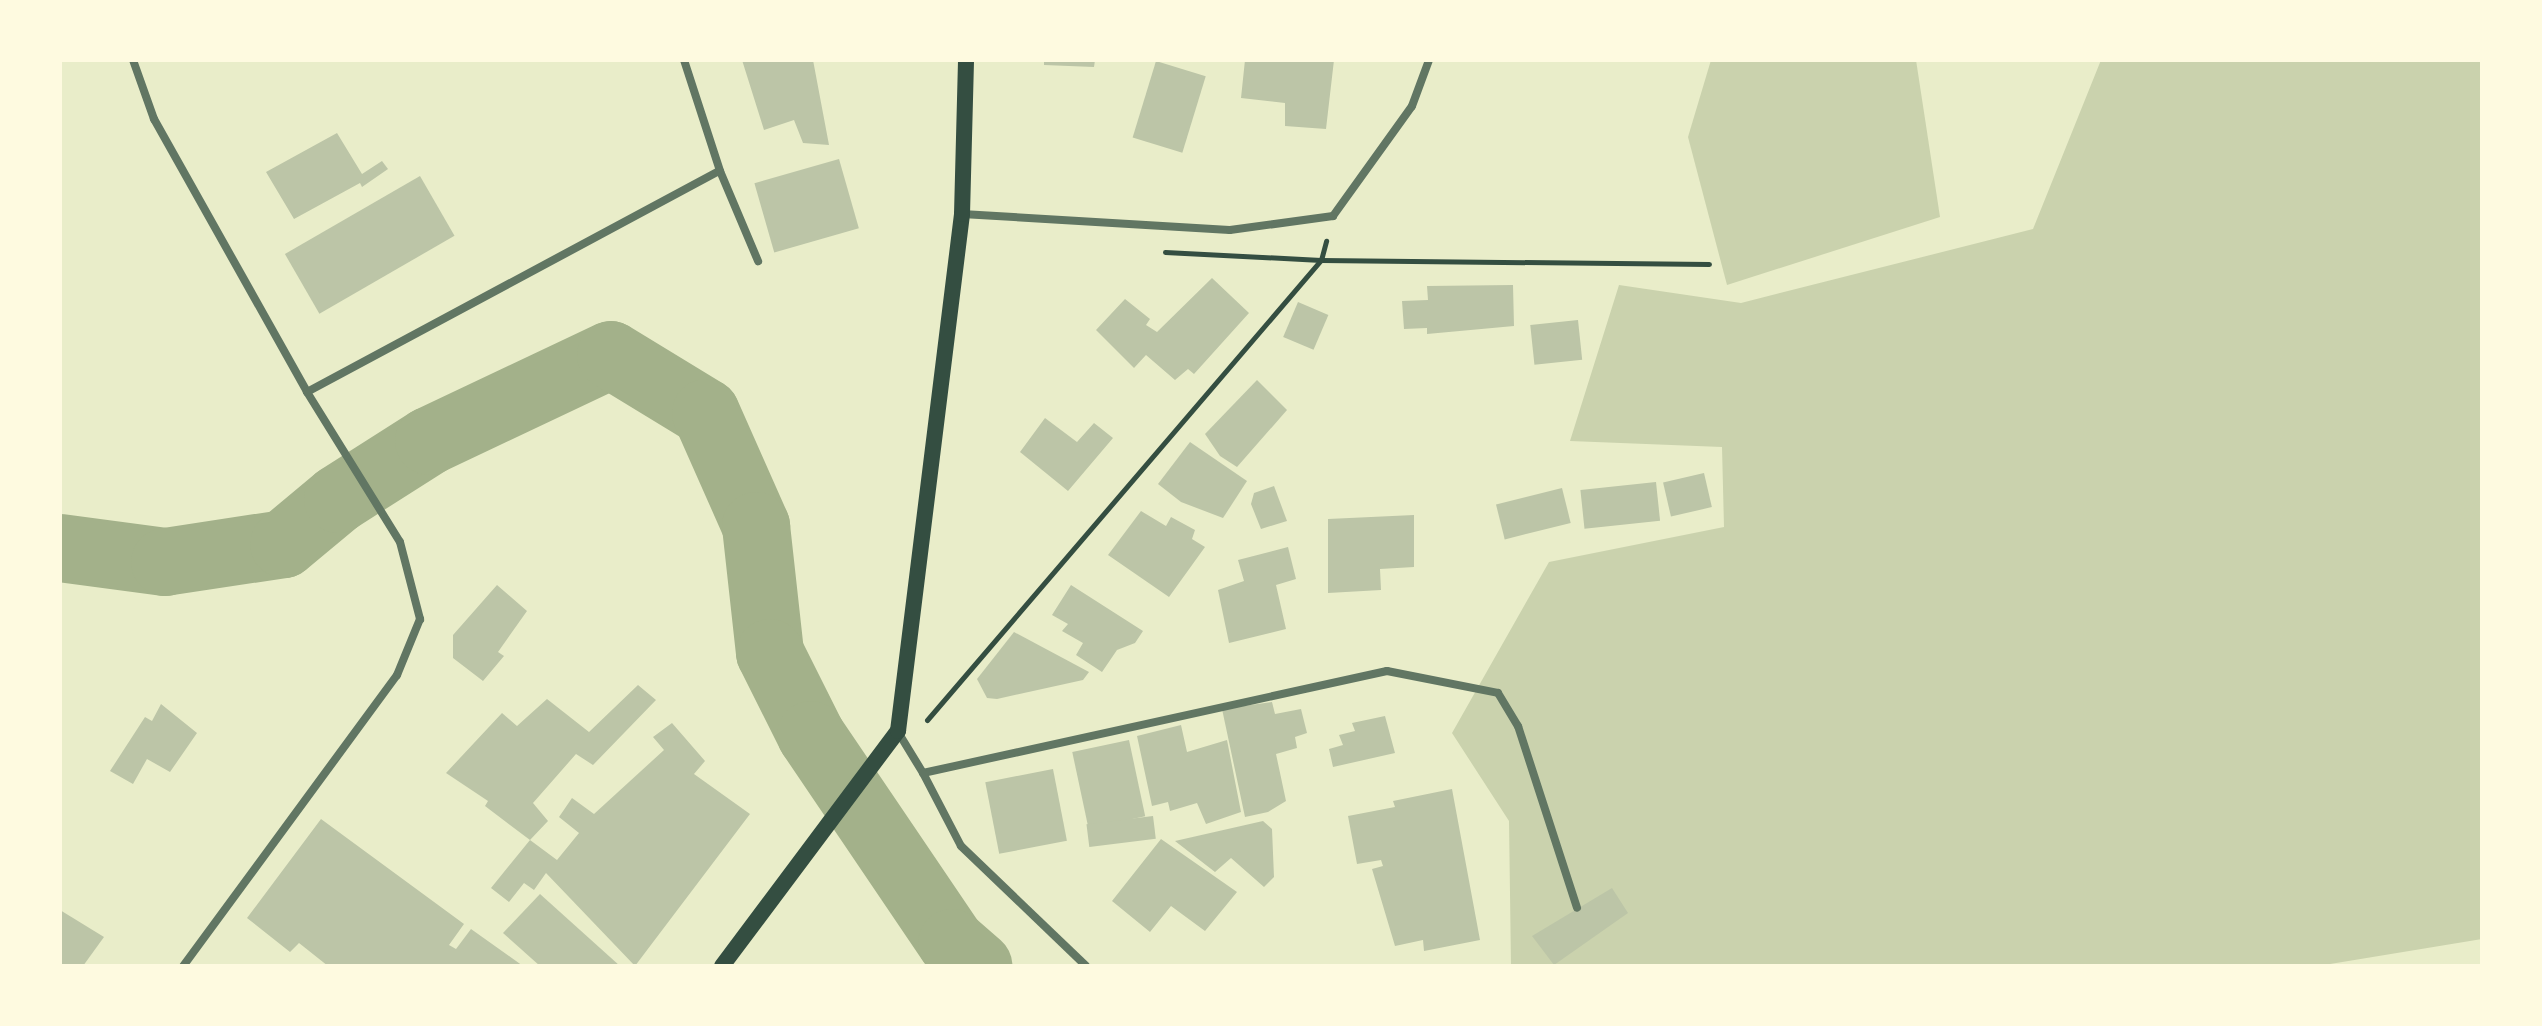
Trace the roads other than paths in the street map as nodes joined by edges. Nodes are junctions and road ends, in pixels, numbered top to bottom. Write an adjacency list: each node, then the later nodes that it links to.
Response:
1 (133, 60): 8 (street)
2 (684, 60): 5 (street)
3 (966, 60): 6 (main road)
4 (1429, 60): 6 (street)
5 (720, 171): 7 (street); 8 (street)
6 (962, 214): 9 (main road)
7 (758, 261)
8 (307, 392): 12 (street)
9 (902, 737): 10 (street); 13 (main road)
10 (923, 773): 11 (street); 14 (street)
11 (1577, 908)
12 (183, 966)
13 (722, 966)
14 (1086, 966)

